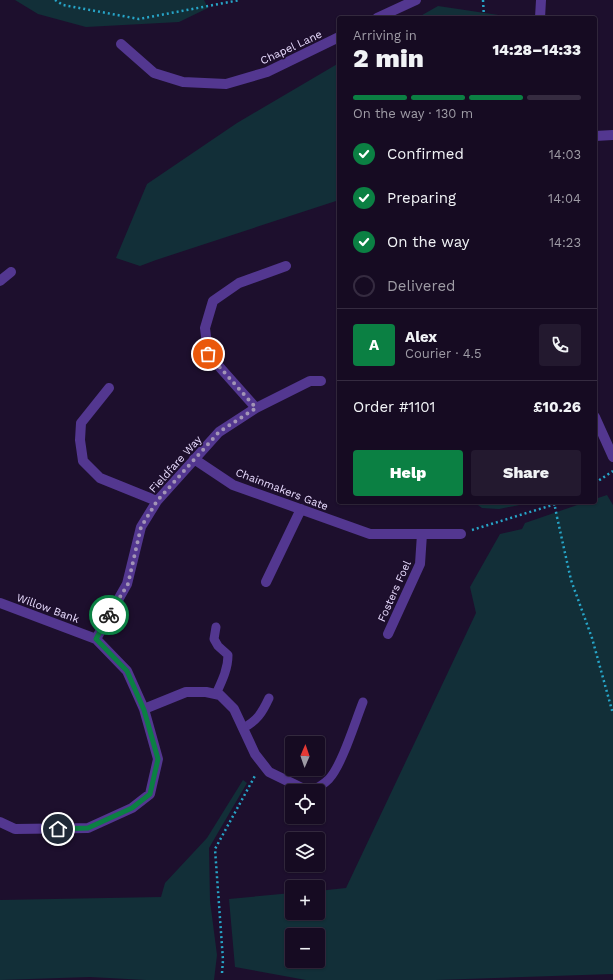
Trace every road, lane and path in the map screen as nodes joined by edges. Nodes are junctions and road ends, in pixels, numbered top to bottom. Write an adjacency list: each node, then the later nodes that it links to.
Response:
1 (55, 0): 2 (path)
2 (240, 0)
3 (416, 0): 6 (street)
4 (484, 0): 7 (path)
5 (540, 0): 8 (street)
6 (381, 16)
7 (484, 16)
8 (540, 16)
9 (337, 38): 10 (street, Chapel Lane)
10 (121, 44)
11 (613, 135): 12 (street)
12 (597, 136)
13 (286, 266): 18 (street)
14 (11, 272): 15 (street)
15 (0, 281)
16 (321, 381): 18 (street, Fieldfare Way)
17 (109, 388): 24 (street)
18 (256, 408): 21 (street, Fieldfare Way)
19 (597, 421): 20 (street)
20 (613, 457)
21 (194, 459): 24 (street, Fieldfare Way); 27 (street, Chainmakers Gate)
22 (613, 471): 23 (path)
23 (597, 482)
24 (157, 501): 34 (street, Fieldfare Way)
25 (555, 504): 39 (path, bridge)
26 (556, 504): 29 (path)
27 (301, 509): 28 (street, Chainmakers Gate); 30 (street)
28 (422, 534): 29 (street, Chainmakers Gate); 33 (street, Fosters Foel)
29 (461, 534)
30 (266, 582)
31 (0, 603): 34 (street, Willow Bank)
32 (216, 627): 35 (lane)
33 (388, 634)
34 (96, 639): 38 (street, Willow Bank)
35 (216, 694): 38 (street); 40 (street)
36 (268, 698): 40 (lane)
37 (363, 702): 43 (lane)
38 (144, 710): 44 (street, Willow Bank)
39 (613, 714)
40 (243, 728): 41 (street)
41 (262, 764): 42 (street); 45 (path)
42 (294, 784)
43 (323, 784)
44 (0, 822)
45 (222, 973)

